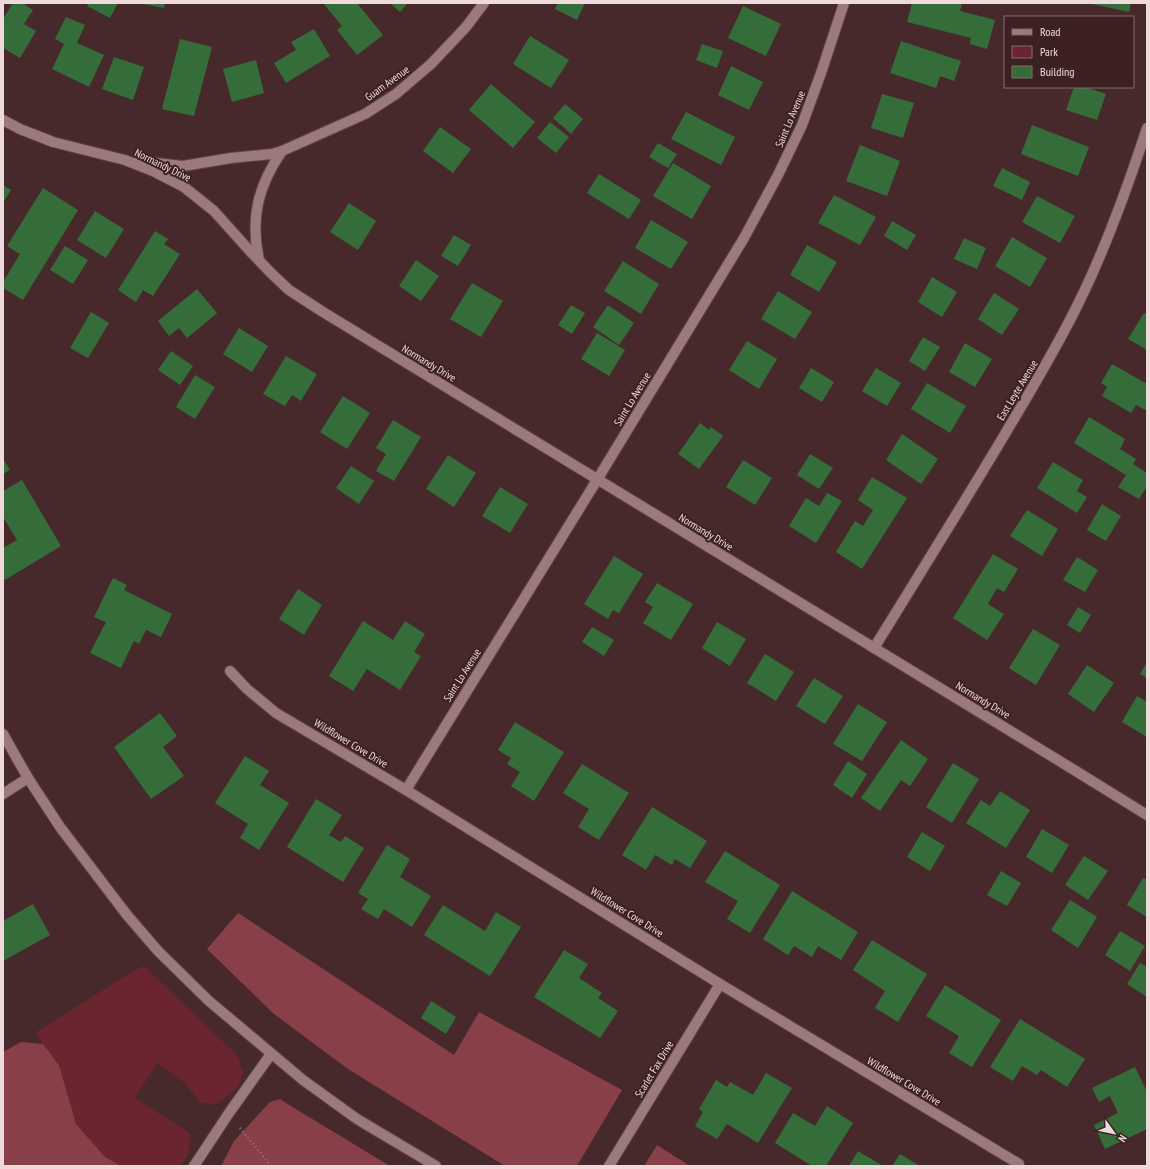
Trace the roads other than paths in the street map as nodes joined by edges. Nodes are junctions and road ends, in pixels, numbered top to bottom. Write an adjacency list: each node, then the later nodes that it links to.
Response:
1 (484, 3): 5 (street, Guam Avenue)
2 (844, 3): 8 (street, Saint Lo Avenue)
3 (3, 120): 6 (street, Normandy Drive)
4 (1147, 128): 9 (street, East Leyte Avenue)
5 (282, 151): 6 (street, Normandy Drive); 7 (street)
6 (125, 160): 7 (street, Normandy Drive)
7 (258, 260): 8 (street, Normandy Drive)
8 (597, 480): 9 (street, Normandy Drive); 13 (street, Saint Lo Avenue)
9 (874, 648): 15 (street, Normandy Drive)
10 (230, 671): 13 (street, Wildflower Cove Drive)
11 (3, 734): 12 (street)
12 (28, 778): 14 (street); 17 (street)
13 (406, 790): 16 (street, Wildflower Cove Drive)
14 (3, 794)
15 (1147, 815)
16 (720, 984): 18 (street, Wildflower Cove Drive); 21 (street, Scarlet Fax Drive)
17 (271, 1054): 19 (street); 20 (street)
18 (1019, 1164)
19 (194, 1166)
20 (436, 1166)
21 (609, 1166)

